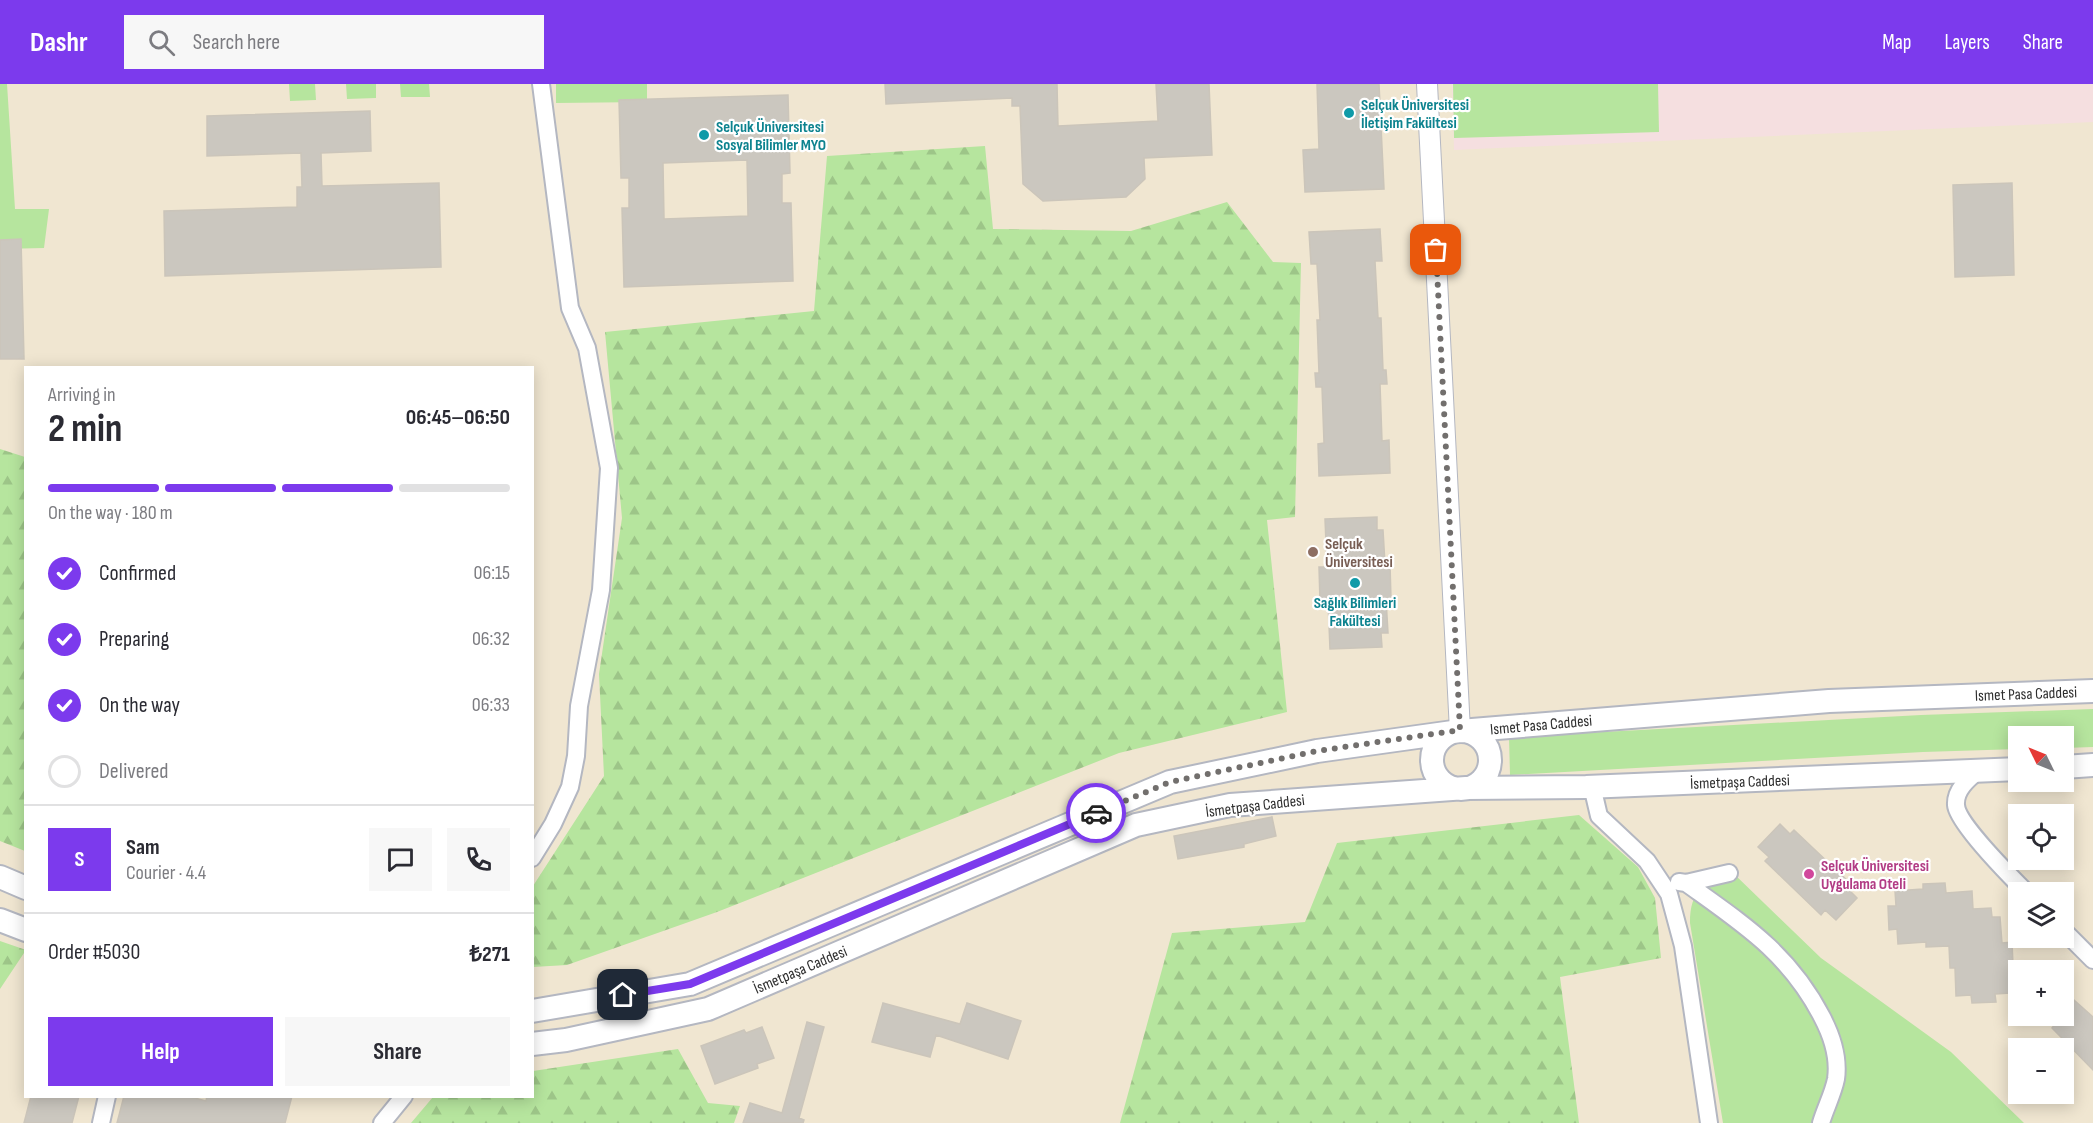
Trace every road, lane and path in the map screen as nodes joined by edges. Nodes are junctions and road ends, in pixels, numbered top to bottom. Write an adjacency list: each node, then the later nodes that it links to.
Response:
1 (541, 84): 11 (street)
2 (1427, 84): 4 (street)
3 (2093, 691): 4 (main road, Ismet Pasa Caddesi)
4 (1460, 730): 10 (main road); 10 (main road); 22 (main road, Ismet Pasa Caddesi)
5 (2093, 765): 6 (main road)
6 (2074, 766)
7 (2008, 770): 8 (main road, İsmetpaşa Caddesi)
8 (1978, 771): 9 (main road, İsmetpaşa Caddesi); 15 (street)
9 (1592, 786): 10 (main road, İsmetpaşa Caddesi); 14 (street)
10 (1466, 788): 23 (main road, İsmetpaşa Caddesi)
11 (534, 855)
12 (1729, 873): 16 (street)
13 (0, 877): 17 (main road)
14 (1658, 877): 16 (street); 28 (street)
15 (2017, 882)
16 (1686, 883): 29 (street)
17 (24, 887)
18 (0, 920): 19 (main road)
19 (24, 929)
20 (2074, 941): 21 (street)
21 (2093, 960)
22 (534, 1011)
23 (534, 1044)
24 (107, 1098): 26 (street)
25 (402, 1098): 27 (street)
26 (101, 1123)
27 (382, 1123)
28 (1709, 1123)
29 (1821, 1123)

